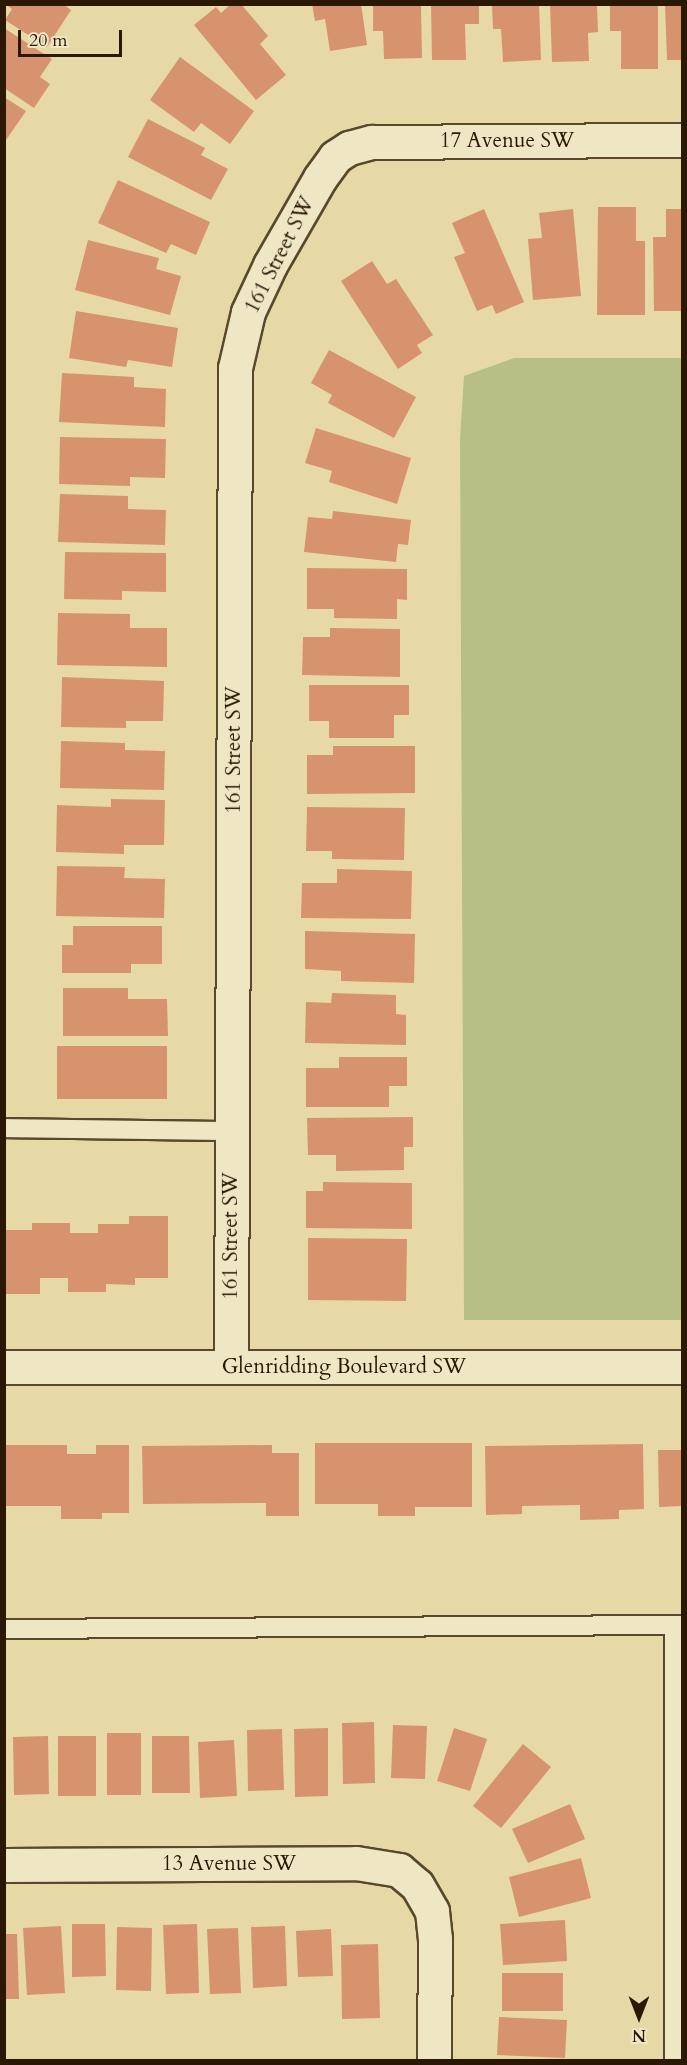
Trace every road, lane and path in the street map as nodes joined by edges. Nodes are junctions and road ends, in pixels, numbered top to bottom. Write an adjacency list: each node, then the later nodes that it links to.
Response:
1 (682, 140): 2 (street, 17 Avenue SW)
2 (335, 157): 4 (street, 161 Street SW)
3 (4, 1128): 4 (lane)
4 (232, 1131): 5 (street, 161 Street SW)
5 (231, 1366): 6 (street, Glenridding Boulevard SW); 7 (street, Glenridding Boulevard SW)
6 (4, 1367)
7 (682, 1367)
8 (678, 1625): 9 (lane); 12 (lane)
9 (4, 1629)
10 (4, 1865): 11 (street, 13 Avenue SW)
11 (434, 2061)
12 (674, 2061)

